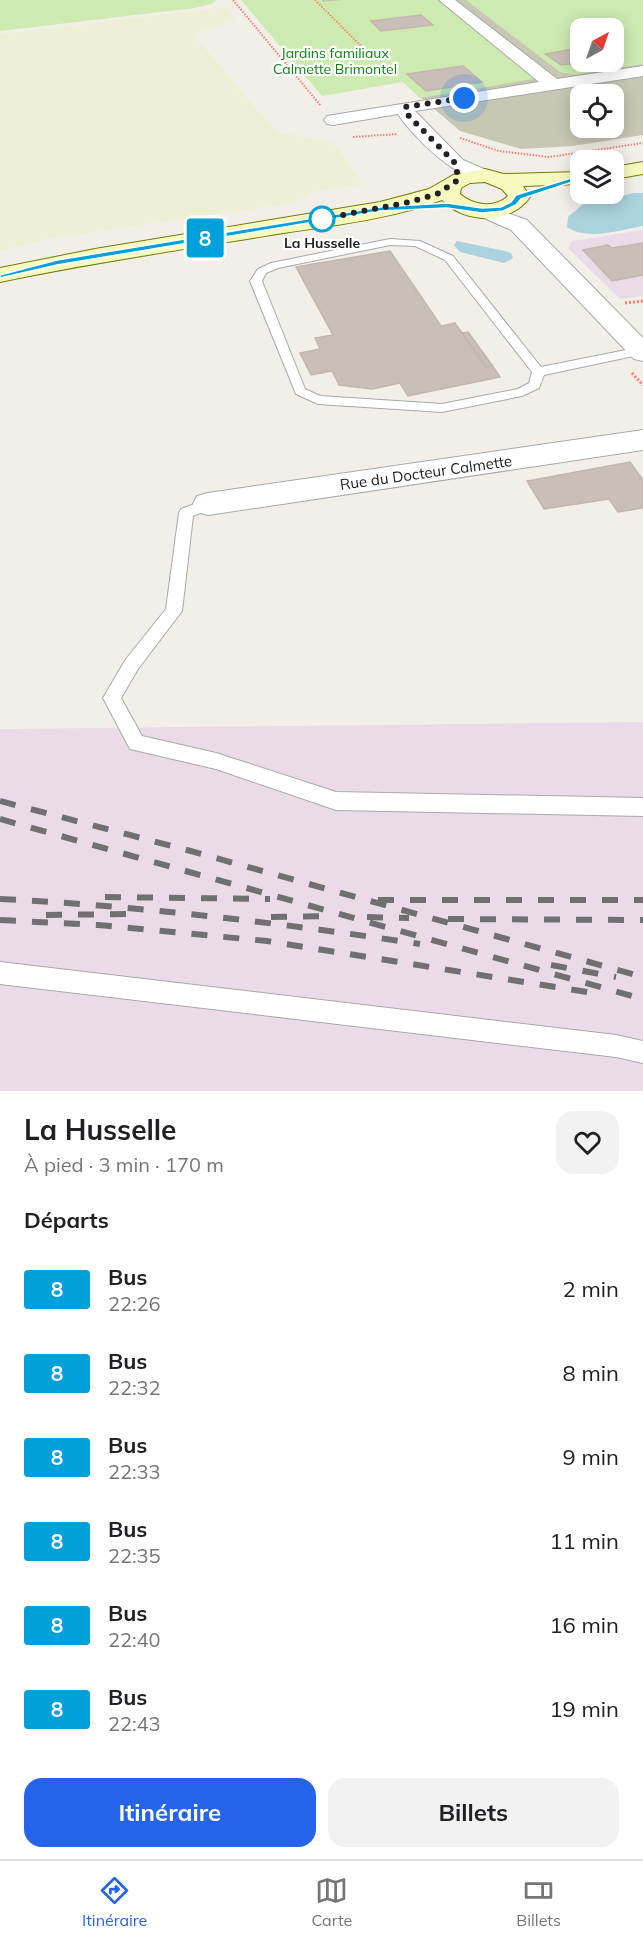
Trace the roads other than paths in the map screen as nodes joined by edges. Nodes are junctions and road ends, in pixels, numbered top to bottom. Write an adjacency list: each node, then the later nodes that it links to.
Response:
1 (446, 0): 3 (street)
2 (643, 71): 3 (street)
3 (554, 85): 4 (street)
4 (405, 107): 5 (street); 8 (street)
5 (333, 120)
6 (643, 168): 7 (street)
7 (624, 171)
8 (455, 177): 9 (street); 12 (street); 14 (street)
9 (492, 178): 10 (street); 13 (street)
10 (570, 178)
11 (570, 182): 13 (street)
12 (474, 208): 13 (street); 14 (street)
13 (517, 208): 16 (street)
14 (380, 209): 15 (street)
15 (0, 276)
16 (618, 313): 17 (street); 18 (street)
17 (643, 318)
18 (642, 352): 19 (lane)
19 (538, 372): 19 (lane)
20 (643, 440): 21 (street, Rue du Docteur Calmette)
21 (208, 504): 22 (lane)
22 (643, 807)
23 (0, 973): 24 (lane)
24 (643, 1052)

